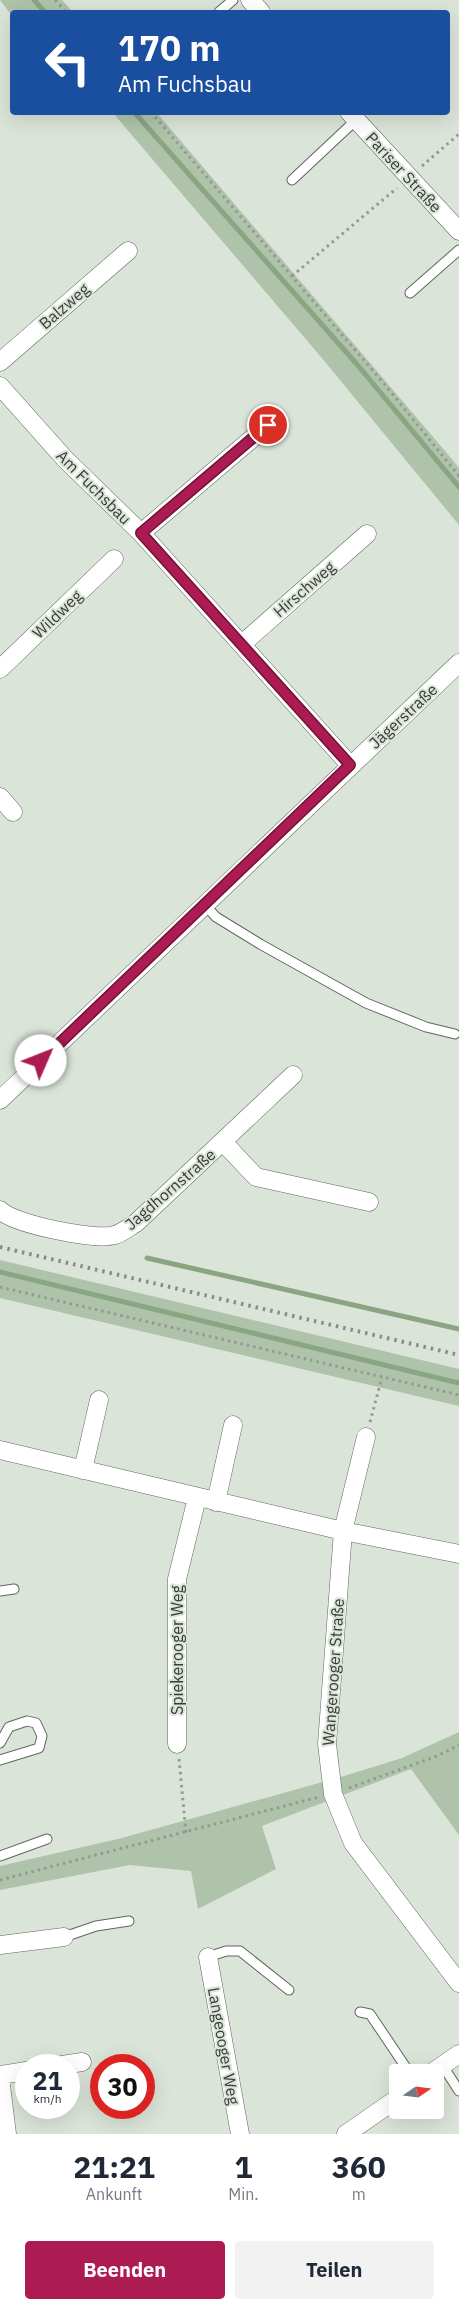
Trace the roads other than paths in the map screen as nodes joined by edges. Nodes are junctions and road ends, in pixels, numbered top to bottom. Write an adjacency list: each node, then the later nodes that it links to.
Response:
1 (233, 0): 3 (lane)
2 (250, 0): 4 (street)
3 (221, 10)
4 (259, 10)
5 (353, 116): 6 (lane); 7 (street, Pariser Straße)
6 (292, 180)
7 (459, 231)
8 (459, 250): 10 (lane)
9 (128, 251): 11 (street, Balzweg)
10 (410, 293)
11 (0, 362)
12 (0, 386): 14 (street, Am Fuchsbau)
13 (268, 425): 14 (street)
14 (141, 533): 17 (street, Am Fuchsbau)
15 (367, 534): 17 (street, Hirschweg)
16 (114, 559): 19 (street, Wildweg)
17 (242, 644): 20 (street, Am Fuchsbau)
18 (459, 663): 20 (street, Jägerstraße)
19 (1, 667)
20 (350, 765): 23 (street, Jägerstraße)
21 (0, 797): 22 (street)
22 (13, 812)
23 (204, 904): 24 (lane); 26 (street, Jägerstraße)
24 (455, 1034)
25 (293, 1075): 27 (street, Jagdhornstraße)
26 (0, 1100)
27 (223, 1142): 28 (street, Jagdhornstraße); 29 (street, Jagdhornstraße)
28 (369, 1202)
29 (0, 1210)
30 (99, 1400): 34 (street)
31 (233, 1425): 36 (street)
32 (366, 1437): 37 (street, Wangerooger Straße)
33 (0, 1450): 34 (street)
34 (83, 1470): 35 (street)
35 (198, 1498): 36 (street); 42 (street, Spiekerooger Weg)
36 (216, 1502): 37 (street)
37 (343, 1531): 38 (street); 50 (street, Wangerooger Straße)
38 (459, 1554)
39 (14, 1589): 40 (lane)
40 (0, 1591)
41 (0, 1743): 43 (lane)
42 (177, 1744)
43 (0, 1760)
44 (47, 1839): 45 (lane)
45 (0, 1856)
46 (129, 1921): 47 (lane)
47 (64, 1937): 48 (street)
48 (0, 1945)
49 (208, 1957): 51 (lane); 62 (street, Langeooger Weg)
50 (459, 1983)
51 (289, 1990)
52 (360, 2012): 54 (lane)
53 (459, 2054): 55 (street)
54 (403, 2064)
55 (444, 2065)
56 (15, 2073): 58 (street)
57 (444, 2075): 59 (lane)
58 (0, 2076): 61 (street)
59 (459, 2091)
60 (389, 2104): 63 (street)
61 (7, 2134)
62 (240, 2134)
63 (346, 2134)

